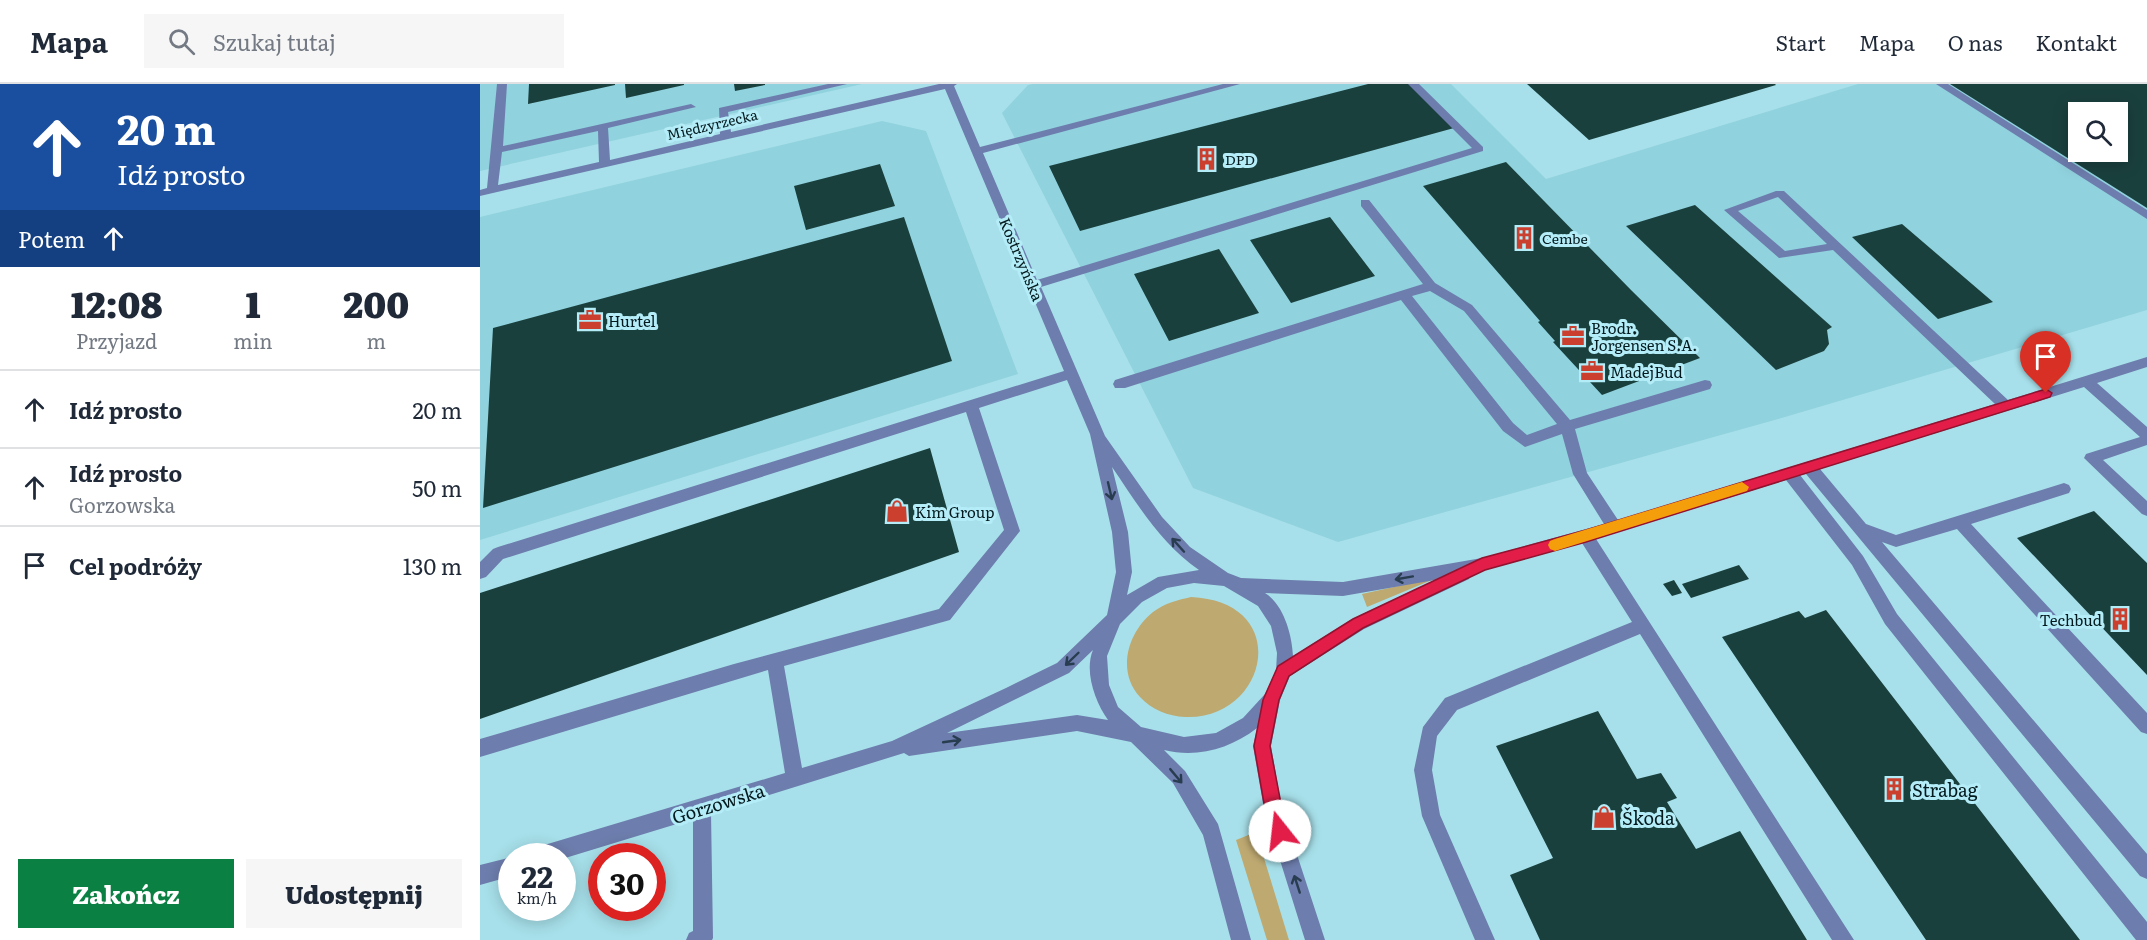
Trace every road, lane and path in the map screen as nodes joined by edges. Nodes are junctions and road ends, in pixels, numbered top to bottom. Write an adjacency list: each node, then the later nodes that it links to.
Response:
1 (502, 84): 10 (street)
2 (842, 84): 9 (street)
3 (949, 84): 9 (street, Międzyrzecka); 11 (street, Kostrzyńska)
4 (1235, 84): 11 (street)
5 (1413, 84): 18 (street)
6 (1941, 84): 16 (street)
7 (691, 107): 8 (street)
8 (603, 127): 10 (street); 12 (street)
9 (726, 136): 12 (street, Międzyrzecka)
10 (497, 150): 13 (street)
11 (976, 151): 18 (street, Kostrzyńska)
12 (605, 164): 13 (street, Międzyrzecka)
13 (492, 190): 14 (street, Międzyrzecka)
14 (480, 193)
15 (1365, 203): 19 (street)
16 (2147, 215)
17 (1836, 246): 17 (street); 27 (street)
18 (1034, 285): 22 (street, Kostrzyńska)
19 (1431, 285): 20 (street); 28 (street)
20 (1403, 294): 24 (street); 28 (street)
21 (2147, 362): 23 (street)
22 (1071, 374): 26 (street); 29 (street, Kostrzyńska)
23 (2086, 381): 27 (street); 30 (street)
24 (1120, 384)
25 (1705, 385): 28 (street)
26 (971, 405): 40 (street); 44 (street)
27 (2006, 406): 31 (street)
28 (1567, 426): 36 (street)
29 (1097, 434): 41 (street, one-way to 29); 42 (street, one-way to 42)
30 (2147, 437): 34 (street)
31 (1809, 467): 32 (street); 37 (street)
32 (1789, 473): 36 (street); 57 (street)
33 (2064, 489): 35 (street)
34 (2147, 510)
35 (1960, 522): 37 (street); 47 (street)
36 (1614, 527): 38 (street)
37 (1862, 529): 54 (street)
38 (1586, 536): 39 (street); 43 (street)
39 (1482, 564): 41 (street, one-way to 41); 45 (street)
40 (480, 572)
41 (1232, 582): 42 (street); 45 (street)
42 (1114, 618): 48 (street); 50 (street, one-way to 50)
43 (1642, 626): 61 (street); 62 (street)
44 (775, 661): 49 (street); 51 (street)
45 (1284, 671): 46 (street)
46 (1271, 700): 48 (street); 60 (street, one-way to 46)
47 (2147, 726)
48 (1136, 734): 50 (street, one-way to 48); 59 (street, one-way to 59)
49 (480, 748)
50 (894, 749): 51 (street, Gorzowska)
51 (795, 779): 52 (street, Gorzowska)
52 (702, 808): 53 (street, Gorzowska); 58 (street)
53 (576, 846)
54 (2147, 869)
55 (498, 870): 56 (street)
56 (480, 875)
57 (2147, 938)
58 (696, 940)
59 (1241, 940)
60 (1315, 940)
61 (1485, 940)
62 (1844, 940)

